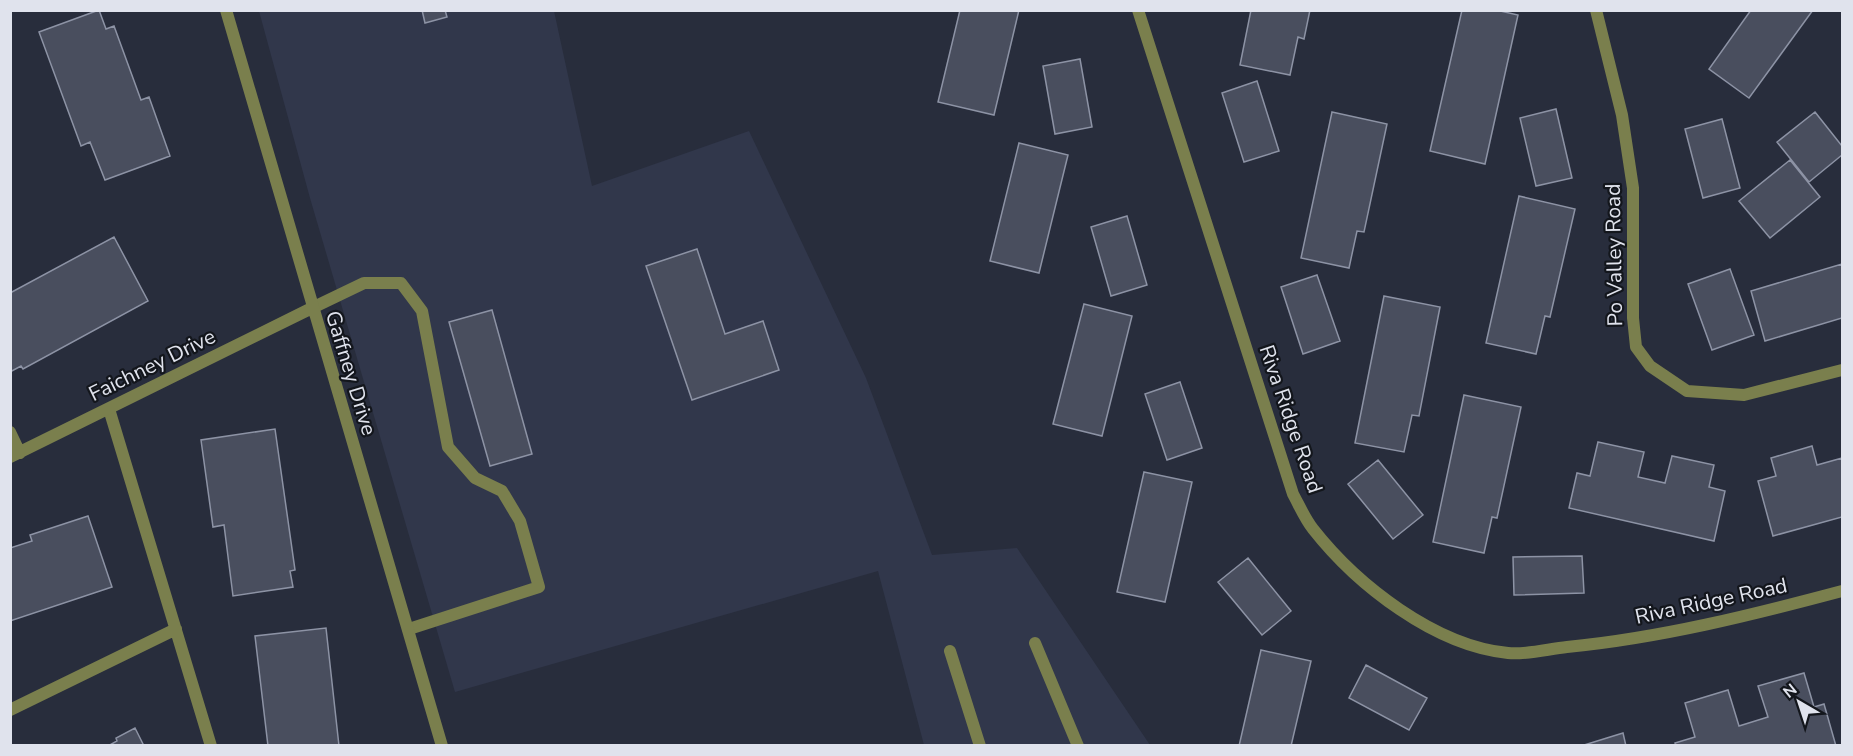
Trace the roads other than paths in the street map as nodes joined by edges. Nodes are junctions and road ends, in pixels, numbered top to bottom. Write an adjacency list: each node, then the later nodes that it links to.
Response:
1 (226, 10): 4 (street, Gaffney Drive)
2 (1138, 10): 9 (street, Riva Ridge Road)
3 (1596, 10): 5 (street, Po Valley Road)
4 (312, 308): 6 (street, Faichney Drive); 11 (street, Gaffney Drive); 11 (street, Faichney Drive)
5 (1842, 370)
6 (109, 409): 8 (street, Faichney Drive); 10 (street)
7 (10, 432): 8 (street)
8 (15, 455)
9 (1842, 591)
10 (176, 629): 14 (street); 15 (street)
11 (409, 629): 16 (street, Gaffney Drive)
12 (1035, 643): 18 (street)
13 (950, 651): 17 (street)
14 (10, 711)
15 (211, 746)
16 (442, 746)
17 (980, 746)
18 (1078, 746)

